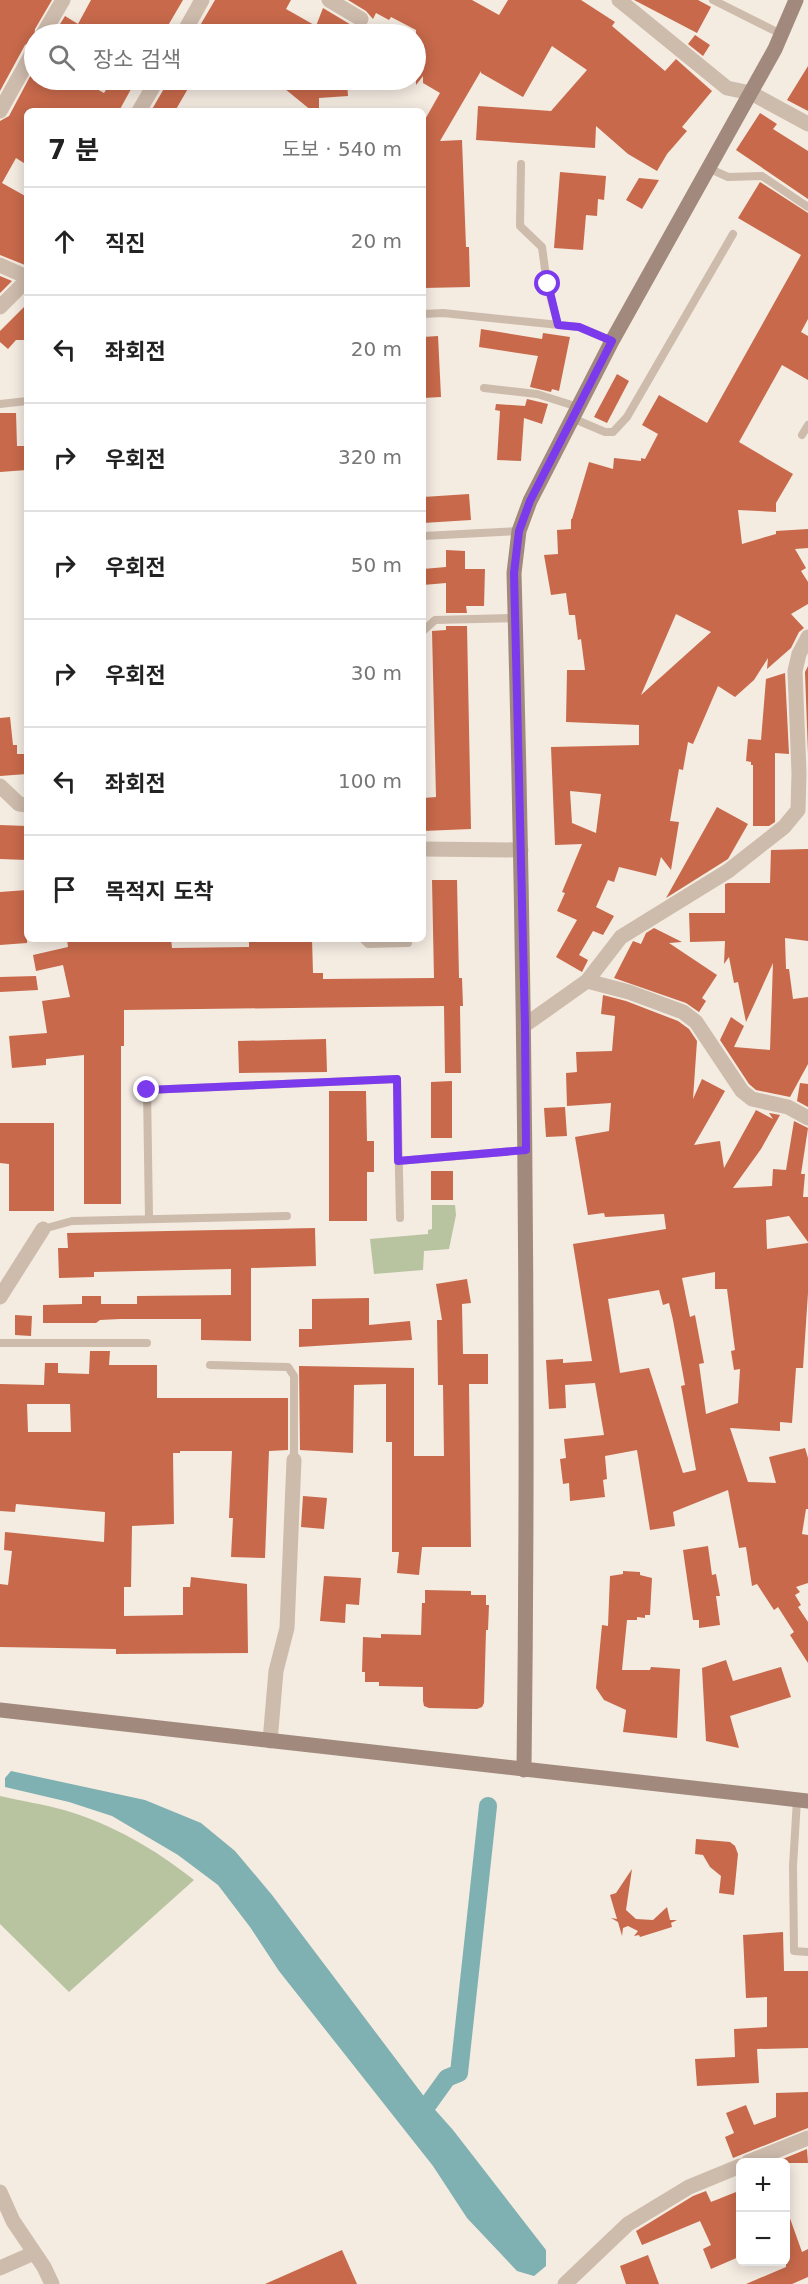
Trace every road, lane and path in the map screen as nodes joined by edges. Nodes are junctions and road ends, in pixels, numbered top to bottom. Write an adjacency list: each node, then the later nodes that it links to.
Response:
1 (63, 0): 8 (street)
2 (202, 0): 9 (street)
3 (329, 0): 7 (street)
4 (619, 0): 13 (street)
5 (714, 0): 10 (lane)
6 (796, 0): 10 (street)
7 (361, 19)
8 (49, 24)
9 (189, 24)
10 (781, 34): 13 (street)
11 (24, 68): 15 (street)
12 (151, 90): 14 (street)
13 (751, 93): 16 (street); 18 (street)
14 (141, 108)
15 (0, 111)
16 (808, 124)
17 (521, 164): 26 (lane)
18 (708, 168): 19 (lane); 27 (street)
19 (808, 207)
20 (733, 234): 31 (lane)
21 (0, 266): 22 (street)
22 (24, 277)
23 (24, 281): 24 (street)
24 (0, 307)
25 (426, 314): 26 (lane)
26 (558, 325): 27 (lane)
27 (612, 341): 31 (street)
28 (484, 388): 31 (lane)
29 (24, 401): 30 (lane)
30 (0, 404)
31 (575, 413): 34 (street)
32 (808, 425): 33 (lane)
33 (802, 435)
34 (519, 531): 35 (lane); 36 (street)
35 (426, 536)
36 (515, 618): 37 (lane); 43 (street)
37 (426, 628)
38 (808, 637): 39 (street)
39 (804, 774): 46 (street)
40 (0, 786): 41 (street)
41 (24, 805)
42 (426, 849): 43 (street)
43 (521, 850): 47 (street)
44 (366, 942): 45 (lane)
45 (408, 944)
46 (587, 981): 47 (street); 48 (street)
47 (525, 1025): 49 (street)
48 (808, 1118)
49 (526, 1150): 50 (lane); 62 (street)
50 (398, 1161): 52 (lane); 53 (lane)
51 (287, 1216): 52 (lane)
52 (149, 1218): 54 (lane)
53 (400, 1218)
54 (43, 1229): 55 (street)
55 (0, 1298)
56 (0, 1343): 57 (lane)
57 (147, 1343)
58 (210, 1365): 59 (lane)
59 (294, 1460): 61 (street)
60 (0, 1710): 61 (street)
61 (270, 1741): 62 (street)
62 (524, 1770): 63 (street)
63 (803, 1801): 64 (lane)
64 (808, 1952)
65 (808, 2138): 66 (street)
66 (760, 2158)
67 (736, 2168): 72 (street)
68 (0, 2192): 69 (street)
69 (34, 2253): 70 (street); 71 (street)
70 (0, 2268)
71 (52, 2284)
72 (564, 2284)

